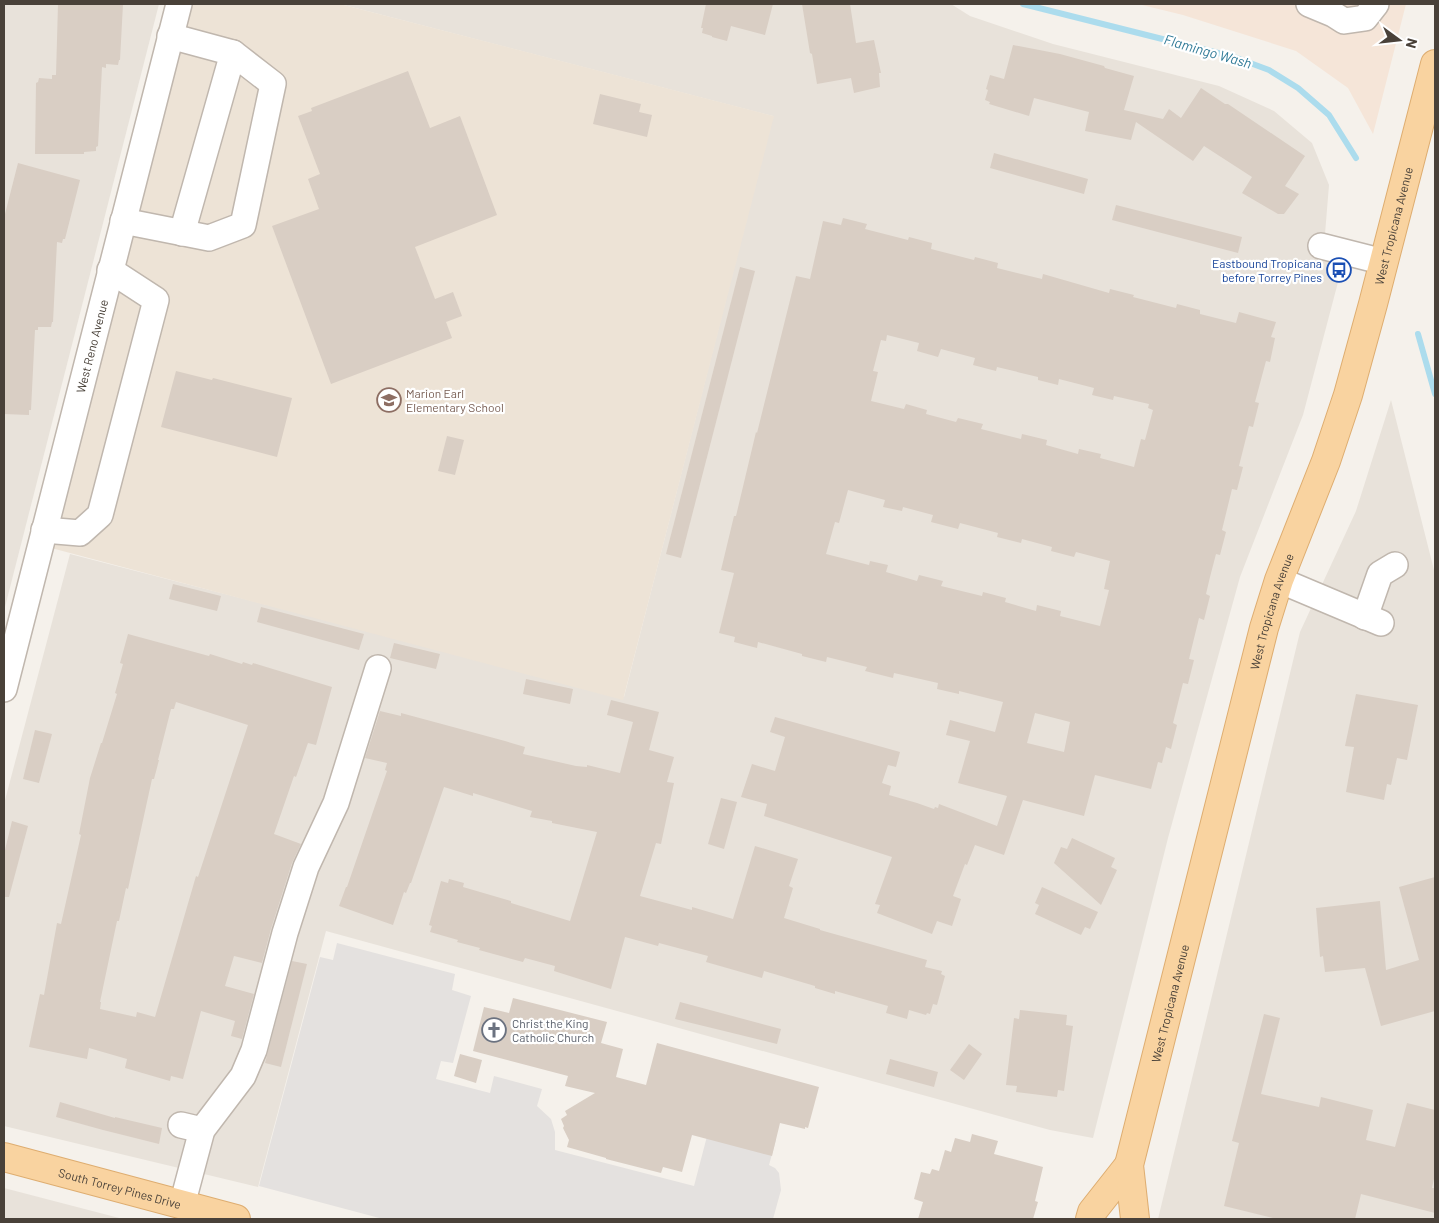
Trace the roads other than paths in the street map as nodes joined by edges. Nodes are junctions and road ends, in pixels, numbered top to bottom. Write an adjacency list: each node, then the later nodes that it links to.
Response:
1 (179, 4): 4 (street, West Reno Avenue)
2 (1309, 4): 3 (street)
3 (1376, 4)
4 (170, 36): 5 (street); 7 (street, West Reno Avenue)
5 (233, 52): 8 (street); 8 (street)
6 (1435, 64): 10 (main road, West Tropicana Avenue)
7 (123, 221): 8 (street); 11 (street, West Reno Avenue)
8 (182, 233)
9 (1321, 246): 10 (street)
10 (1384, 262): 14 (main road, West Tropicana Avenue)
11 (110, 270): 12 (street, West Reno Avenue); 12 (street)
12 (44, 530): 16 (street, West Reno Avenue)
13 (1395, 565): 14 (street)
14 (1279, 580): 18 (main road, West Tropicana Avenue)
15 (378, 668): 19 (street)
16 (4, 689)
17 (4, 1157): 19 (main road, South Torrey Pines Drive)
18 (1129, 1166): 21 (main road, West Tropicana Avenue); 22 (main road, West Tropicana Avenue)
19 (178, 1209): 20 (main road, South Torrey Pines Drive)
20 (236, 1219)
21 (1090, 1219)
22 (1135, 1219)

